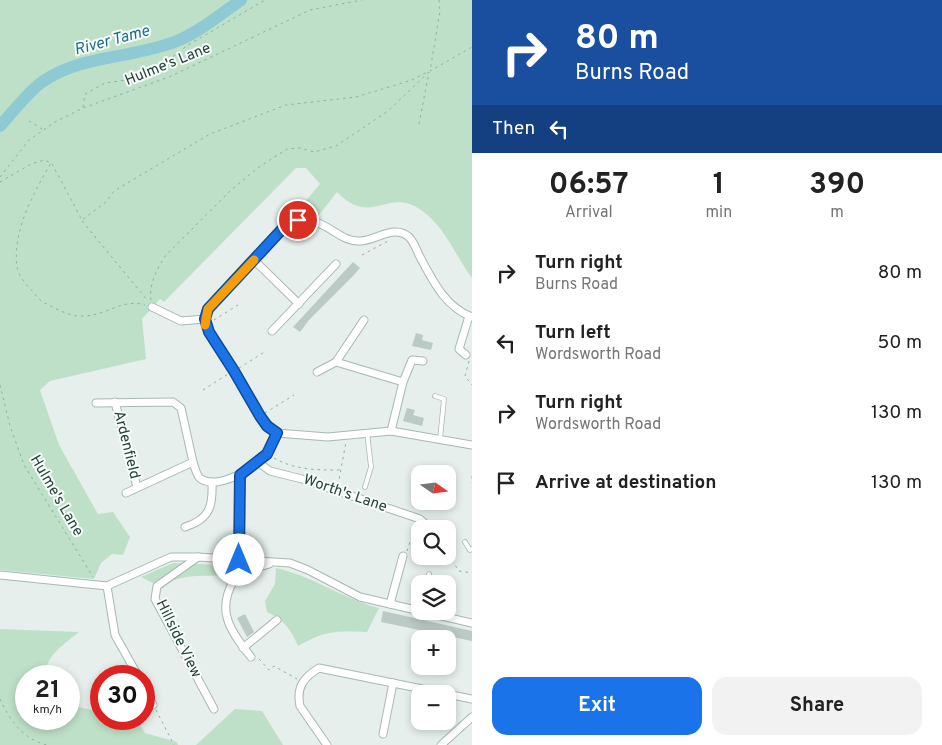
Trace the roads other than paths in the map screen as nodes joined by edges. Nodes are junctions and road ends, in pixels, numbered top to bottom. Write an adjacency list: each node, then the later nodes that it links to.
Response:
1 (254, 260): 3 (street); 5 (street); 7 (street)
2 (336, 264): 3 (street)
3 (299, 304): 8 (street)
4 (152, 306): 7 (street)
5 (470, 316): 9 (street)
6 (364, 320): 11 (street)
7 (205, 322): 19 (street)
8 (272, 331)
9 (468, 356)
10 (423, 361): 13 (street)
11 (336, 362): 12 (street); 13 (street)
12 (317, 372)
13 (402, 382): 17 (street)
14 (435, 396): 20 (lane)
15 (116, 402): 16 (street, Ardenfield); 22 (street, Ardenfield); 26 (street, Ardenfield)
16 (96, 403)
17 (391, 431): 18 (street); 20 (street)
18 (367, 432): 19 (street); 27 (lane)
19 (277, 433): 23 (street)
20 (440, 439): 21 (street)
21 (472, 443)
22 (193, 462): 25 (street); 26 (street, Ardenfield)
23 (258, 462): 24 (street); 29 (street, Worth's Lane)
24 (240, 475): 25 (street); 35 (street)
25 (212, 482): 30 (street)
26 (137, 487): 28 (street, Ardenfield)
27 (365, 488)
28 (126, 493)
29 (419, 520)
30 (185, 527)
31 (465, 542): 32 (lane)
32 (472, 549)
33 (403, 556): 39 (street)
34 (198, 557): 35 (street); 38 (street); 49 (street, Hillside View)
35 (239, 560): 36 (street)
36 (271, 562): 39 (street); 44 (street)
37 (0, 575): 38 (street)
38 (107, 586): 46 (street)
39 (390, 604): 40 (street)
40 (411, 607)
41 (456, 618): 43 (street)
42 (277, 620): 44 (street)
43 (472, 623)
44 (243, 648): 45 (street)
45 (252, 657)
46 (132, 665)
47 (393, 683): 48 (street); 51 (street); 52 (street)
48 (472, 699)
49 (214, 709)
50 (472, 717): 53 (street)
51 (383, 734)
52 (327, 745)
53 (441, 745)

